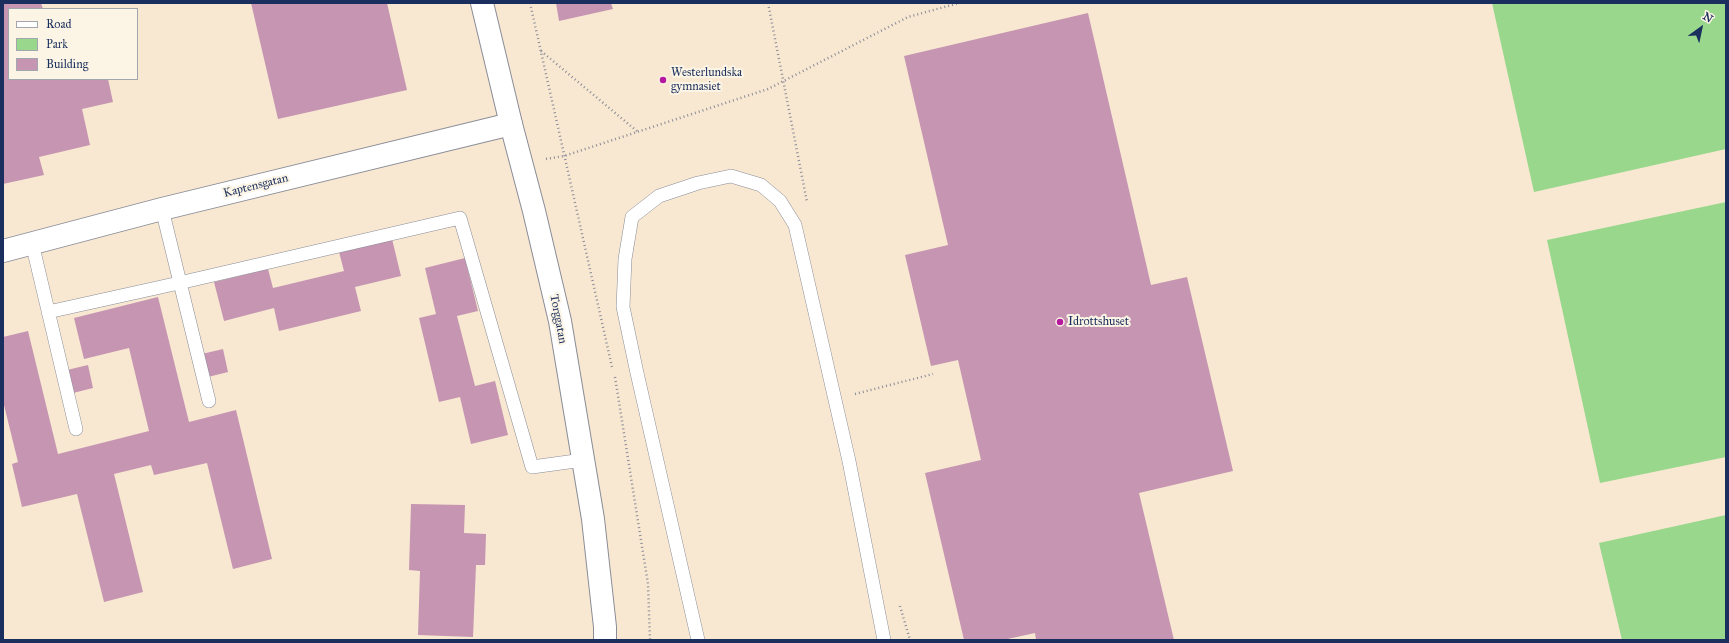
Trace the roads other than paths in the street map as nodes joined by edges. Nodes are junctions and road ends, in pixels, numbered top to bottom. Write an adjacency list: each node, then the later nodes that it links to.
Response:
1 (482, 3): 2 (street, Torggatan)
2 (511, 124): 3 (street, Kaptensgatan); 10 (street, Torggatan)
3 (162, 208): 4 (street, Kaptensgatan); 6 (lane)
4 (32, 243): 5 (street, Kaptensgatan); 7 (lane)
5 (3, 251)
6 (179, 283): 7 (lane); 8 (lane); 10 (lane)
7 (48, 312): 9 (lane)
8 (209, 401)
9 (76, 429)
10 (583, 460): 11 (street, Torggatan)
11 (605, 640)
12 (698, 640): 13 (lane)
13 (884, 640)

